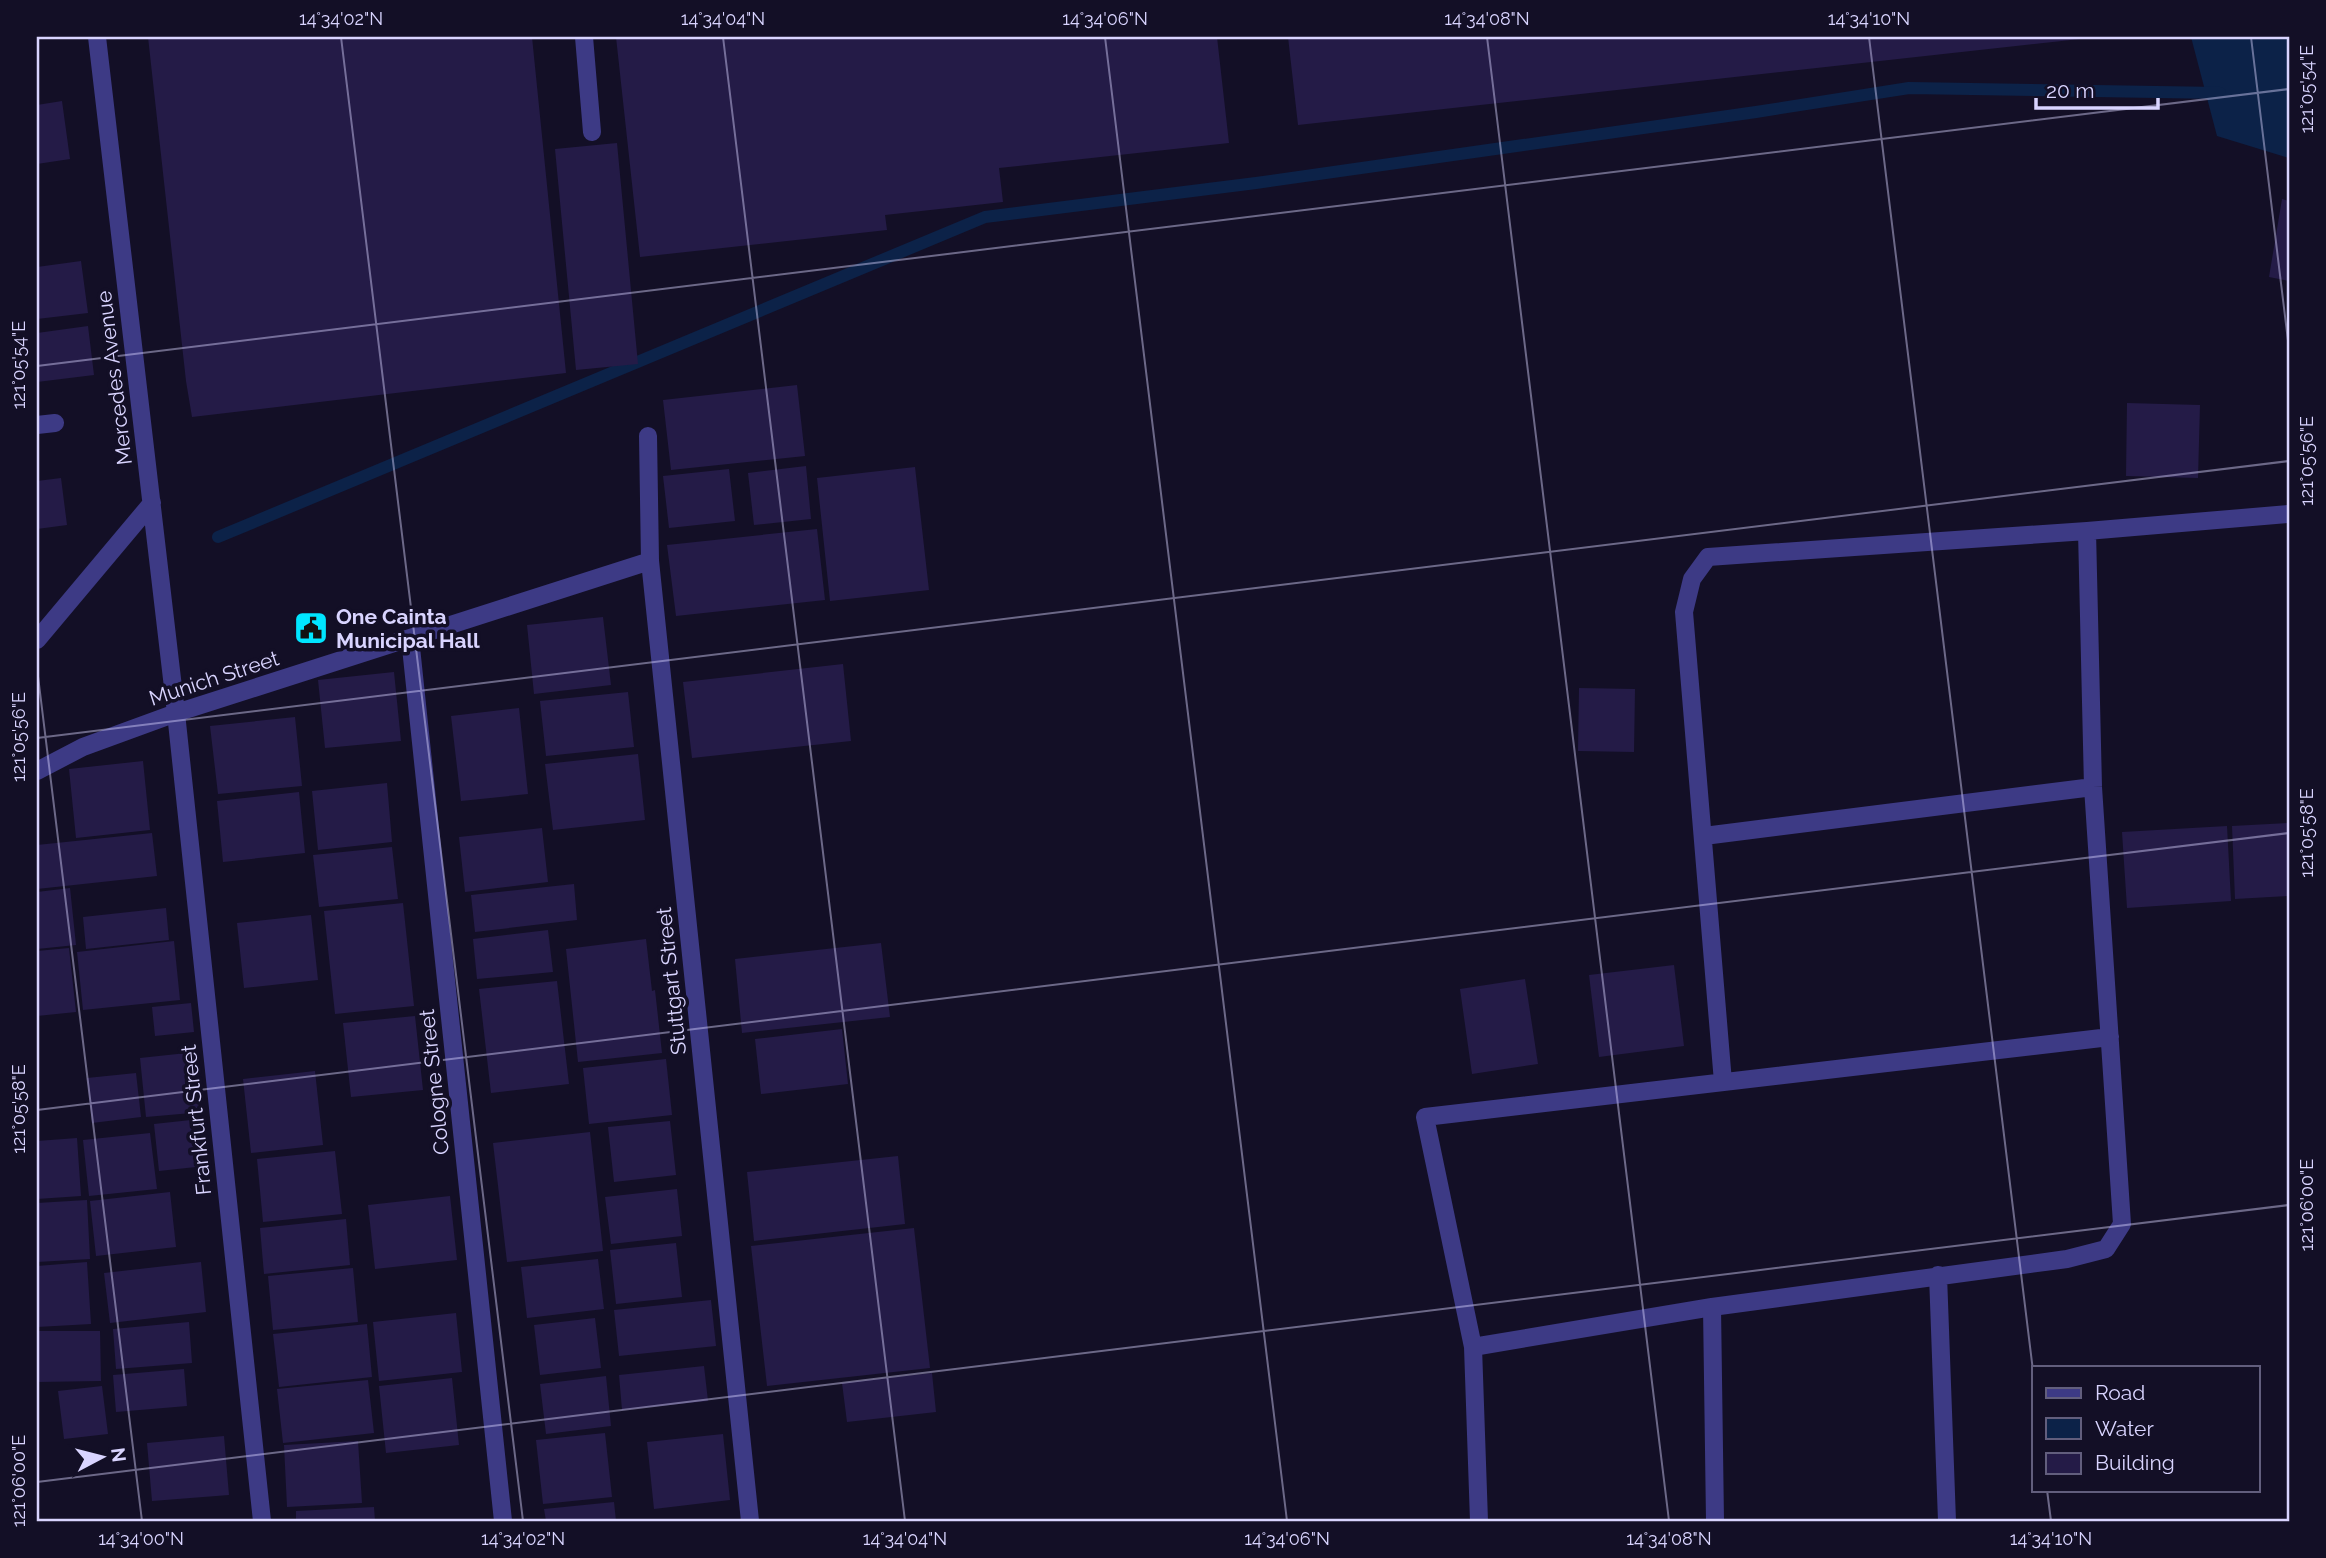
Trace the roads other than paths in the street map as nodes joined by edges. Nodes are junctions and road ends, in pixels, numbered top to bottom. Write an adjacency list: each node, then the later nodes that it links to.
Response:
1 (97, 37): 5 (street, Mercedes Avenue)
2 (584, 37): 3 (street)
3 (592, 132)
4 (648, 436): 8 (street, Stuttgart Street)
5 (152, 503): 10 (street); 11 (street, Mercedes Avenue)
6 (2289, 514): 7 (street)
7 (2087, 531): 13 (street); 14 (street)
8 (650, 561): 9 (street, Munich Street); 22 (street, Stuttgart Street)
9 (410, 638): 11 (street, Munich Street); 21 (street, Cologne Street)
10 (37, 640)
11 (176, 713): 12 (street, Munich Street); 20 (street, Frankfurt Street)
12 (37, 771)
13 (2093, 787): 14 (street); 15 (street)
14 (1704, 836): 16 (street)
15 (2110, 1037): 16 (street); 17 (street)
16 (1723, 1082): 19 (street)
17 (1938, 1275): 18 (street); 25 (street)
18 (1712, 1307): 19 (street); 24 (street)
19 (1473, 1347): 23 (street)
20 (262, 1521)
21 (503, 1521)
22 (750, 1521)
23 (1479, 1521)
24 (1715, 1521)
25 (1947, 1521)

